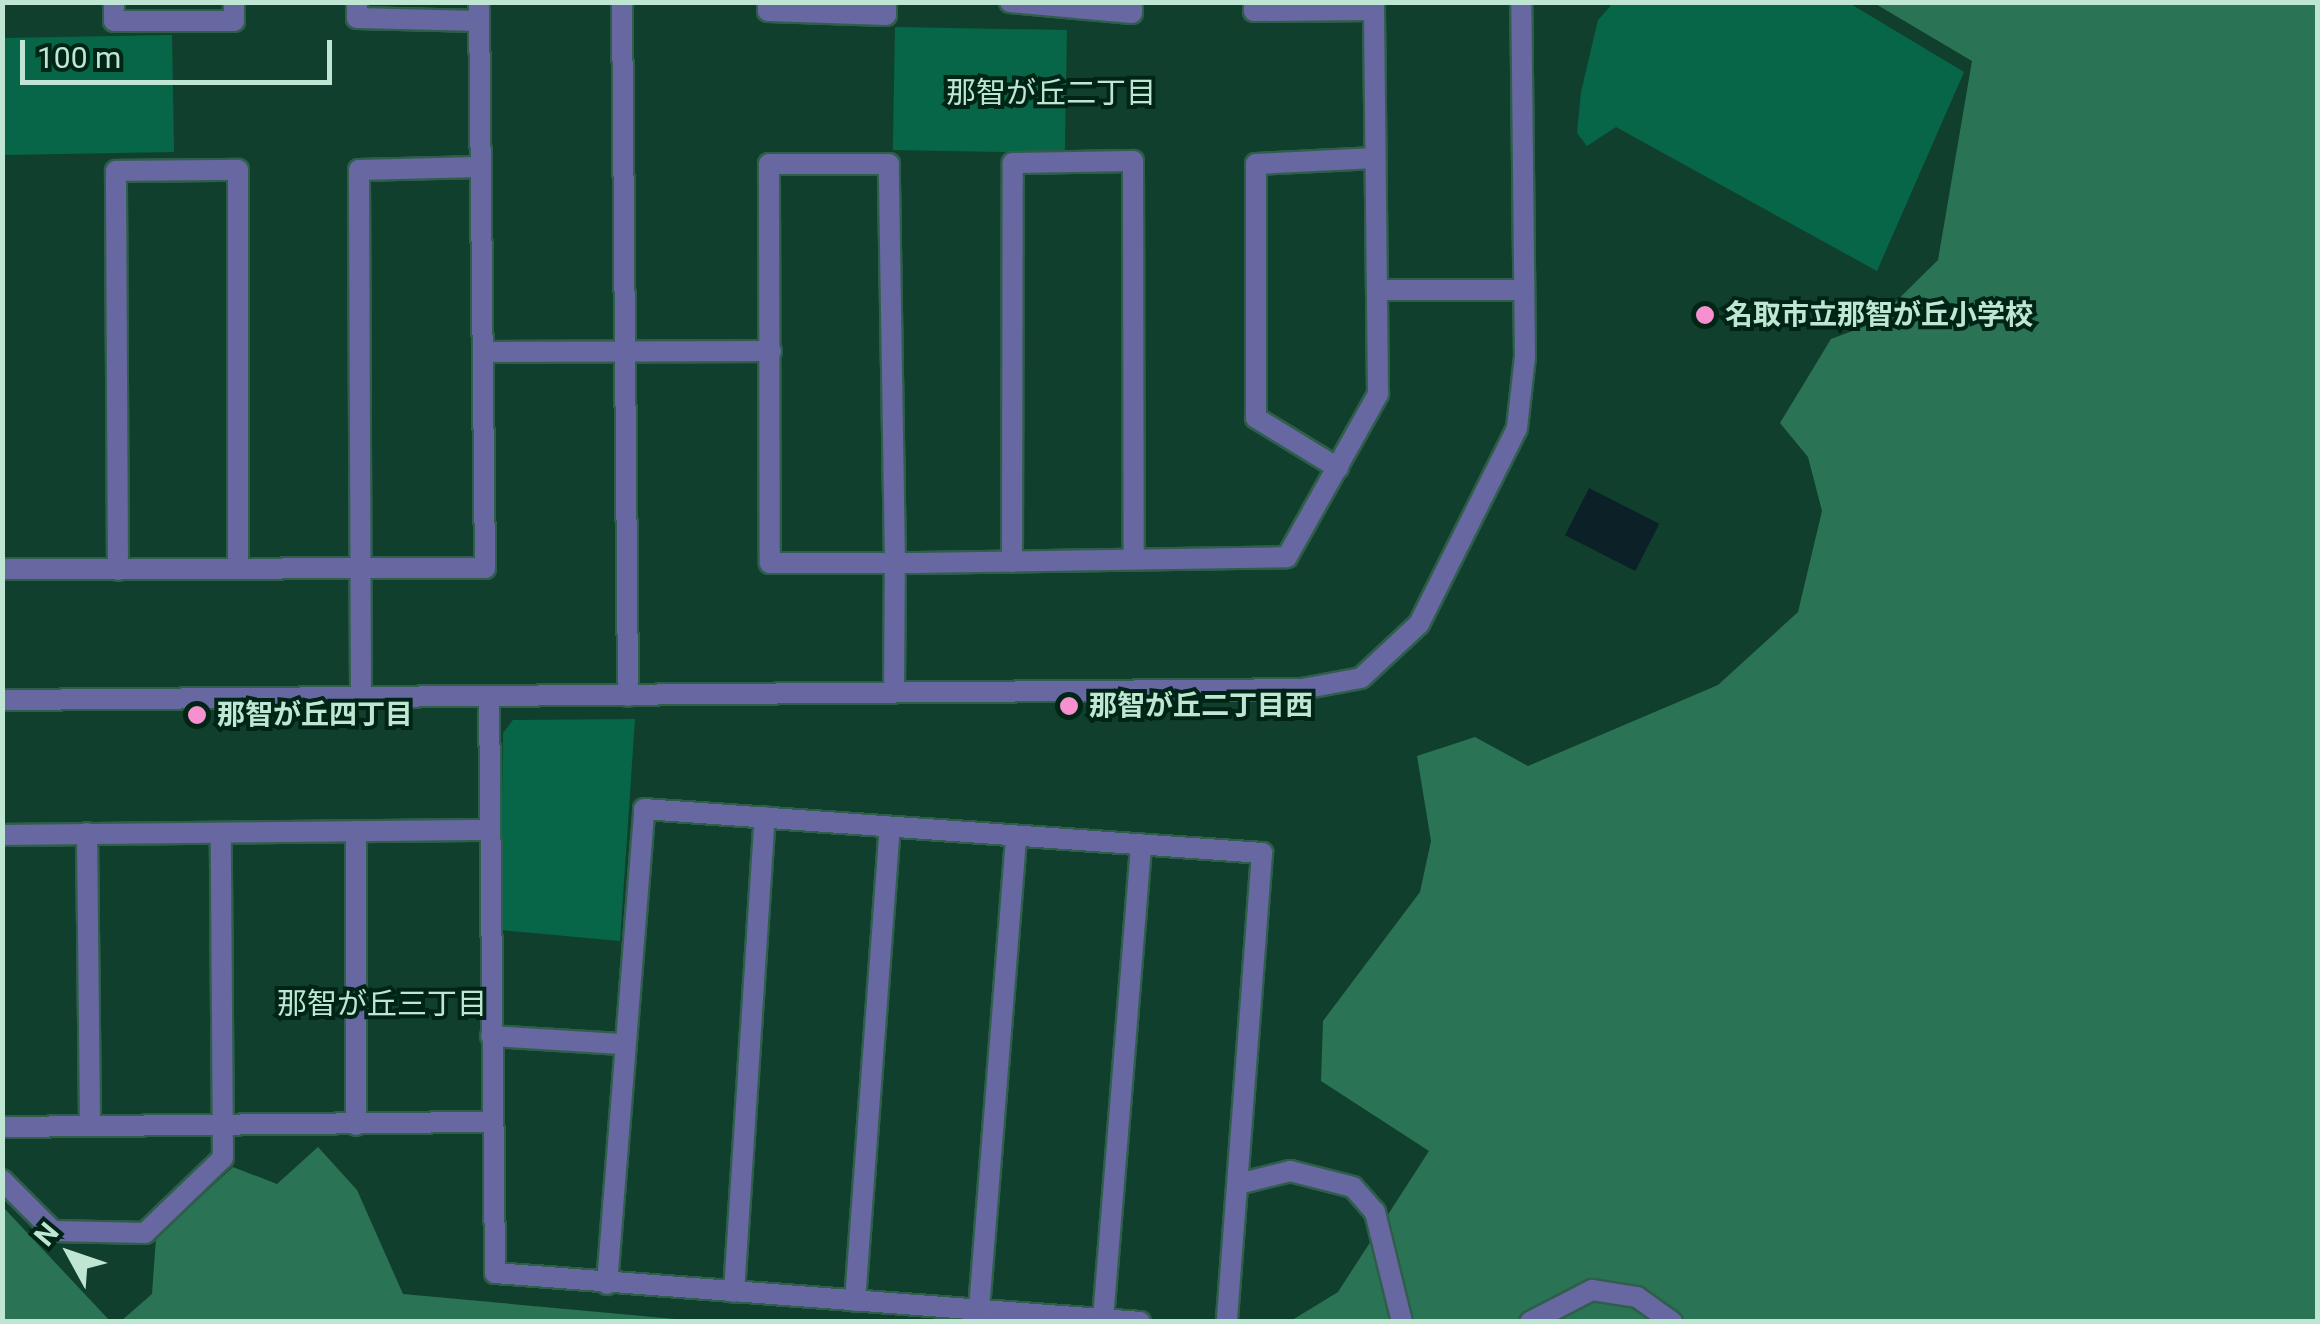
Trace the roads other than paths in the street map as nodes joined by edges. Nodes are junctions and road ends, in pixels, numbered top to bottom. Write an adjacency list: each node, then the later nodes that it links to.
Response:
1 (114, 2): 2 (street)
2 (234, 2)
3 (357, 2): 12 (street)
4 (622, 2): 17 (street)
5 (768, 2): 6 (street)
6 (886, 2)
7 (1010, 2): 8 (street)
8 (1132, 2)
9 (1254, 2): 11 (street)
10 (1520, 2): 16 (street)
11 (1374, 6): 13 (street)
12 (479, 12): 14 (street)
13 (1375, 158): 15 (street); 20 (street)
14 (479, 168): 19 (street); 25 (street)
15 (1378, 290): 16 (street); 20 (street)
16 (1524, 290): 28 (street)
17 (626, 351): 18 (street); 19 (street); 30 (street)
18 (770, 351): 23 (street); 23 (street)
19 (482, 352): 25 (street)
20 (1338, 468): 21 (street)
21 (1134, 560): 22 (street); 22 (street)
22 (1012, 562): 23 (street)
23 (895, 563): 28 (street)
24 (238, 566): 25 (street); 27 (street); 27 (street)
25 (361, 568): 31 (street)
26 (2, 569): 27 (street)
27 (118, 570)
28 (894, 692): 30 (street)
29 (489, 696): 30 (street); 31 (street); 35 (street)
30 (628, 696)
31 (361, 698): 32 (street)
32 (2, 700)
33 (766, 818): 34 (street); 43 (street); 52 (street)
34 (890, 826): 40 (street); 53 (street)
35 (487, 830): 36 (street); 42 (street)
36 (356, 831): 39 (street); 47 (street)
37 (87, 833): 38 (street); 39 (street); 45 (street)
38 (2, 834)
39 (222, 834): 46 (street)
40 (1016, 836): 41 (street); 54 (street)
41 (1141, 844): 50 (street); 55 (street)
42 (492, 1036): 43 (street); 44 (street)
43 (623, 1044): 51 (street)
44 (493, 1122): 47 (street); 51 (street)
45 (90, 1125): 46 (street); 48 (street)
46 (223, 1125): 47 (street); 49 (street)
47 (356, 1125)
48 (2, 1126)
49 (2, 1180)
50 (1238, 1184): 57 (street); 58 (street)
51 (607, 1284): 52 (street)
52 (734, 1292): 53 (street)
53 (855, 1300): 54 (street)
54 (979, 1309): 55 (street)
55 (1103, 1319): 56 (street)
56 (1140, 1322)
57 (1228, 1322)
58 (1402, 1322)
59 (1530, 1322): 60 (street)
60 (1672, 1322)

